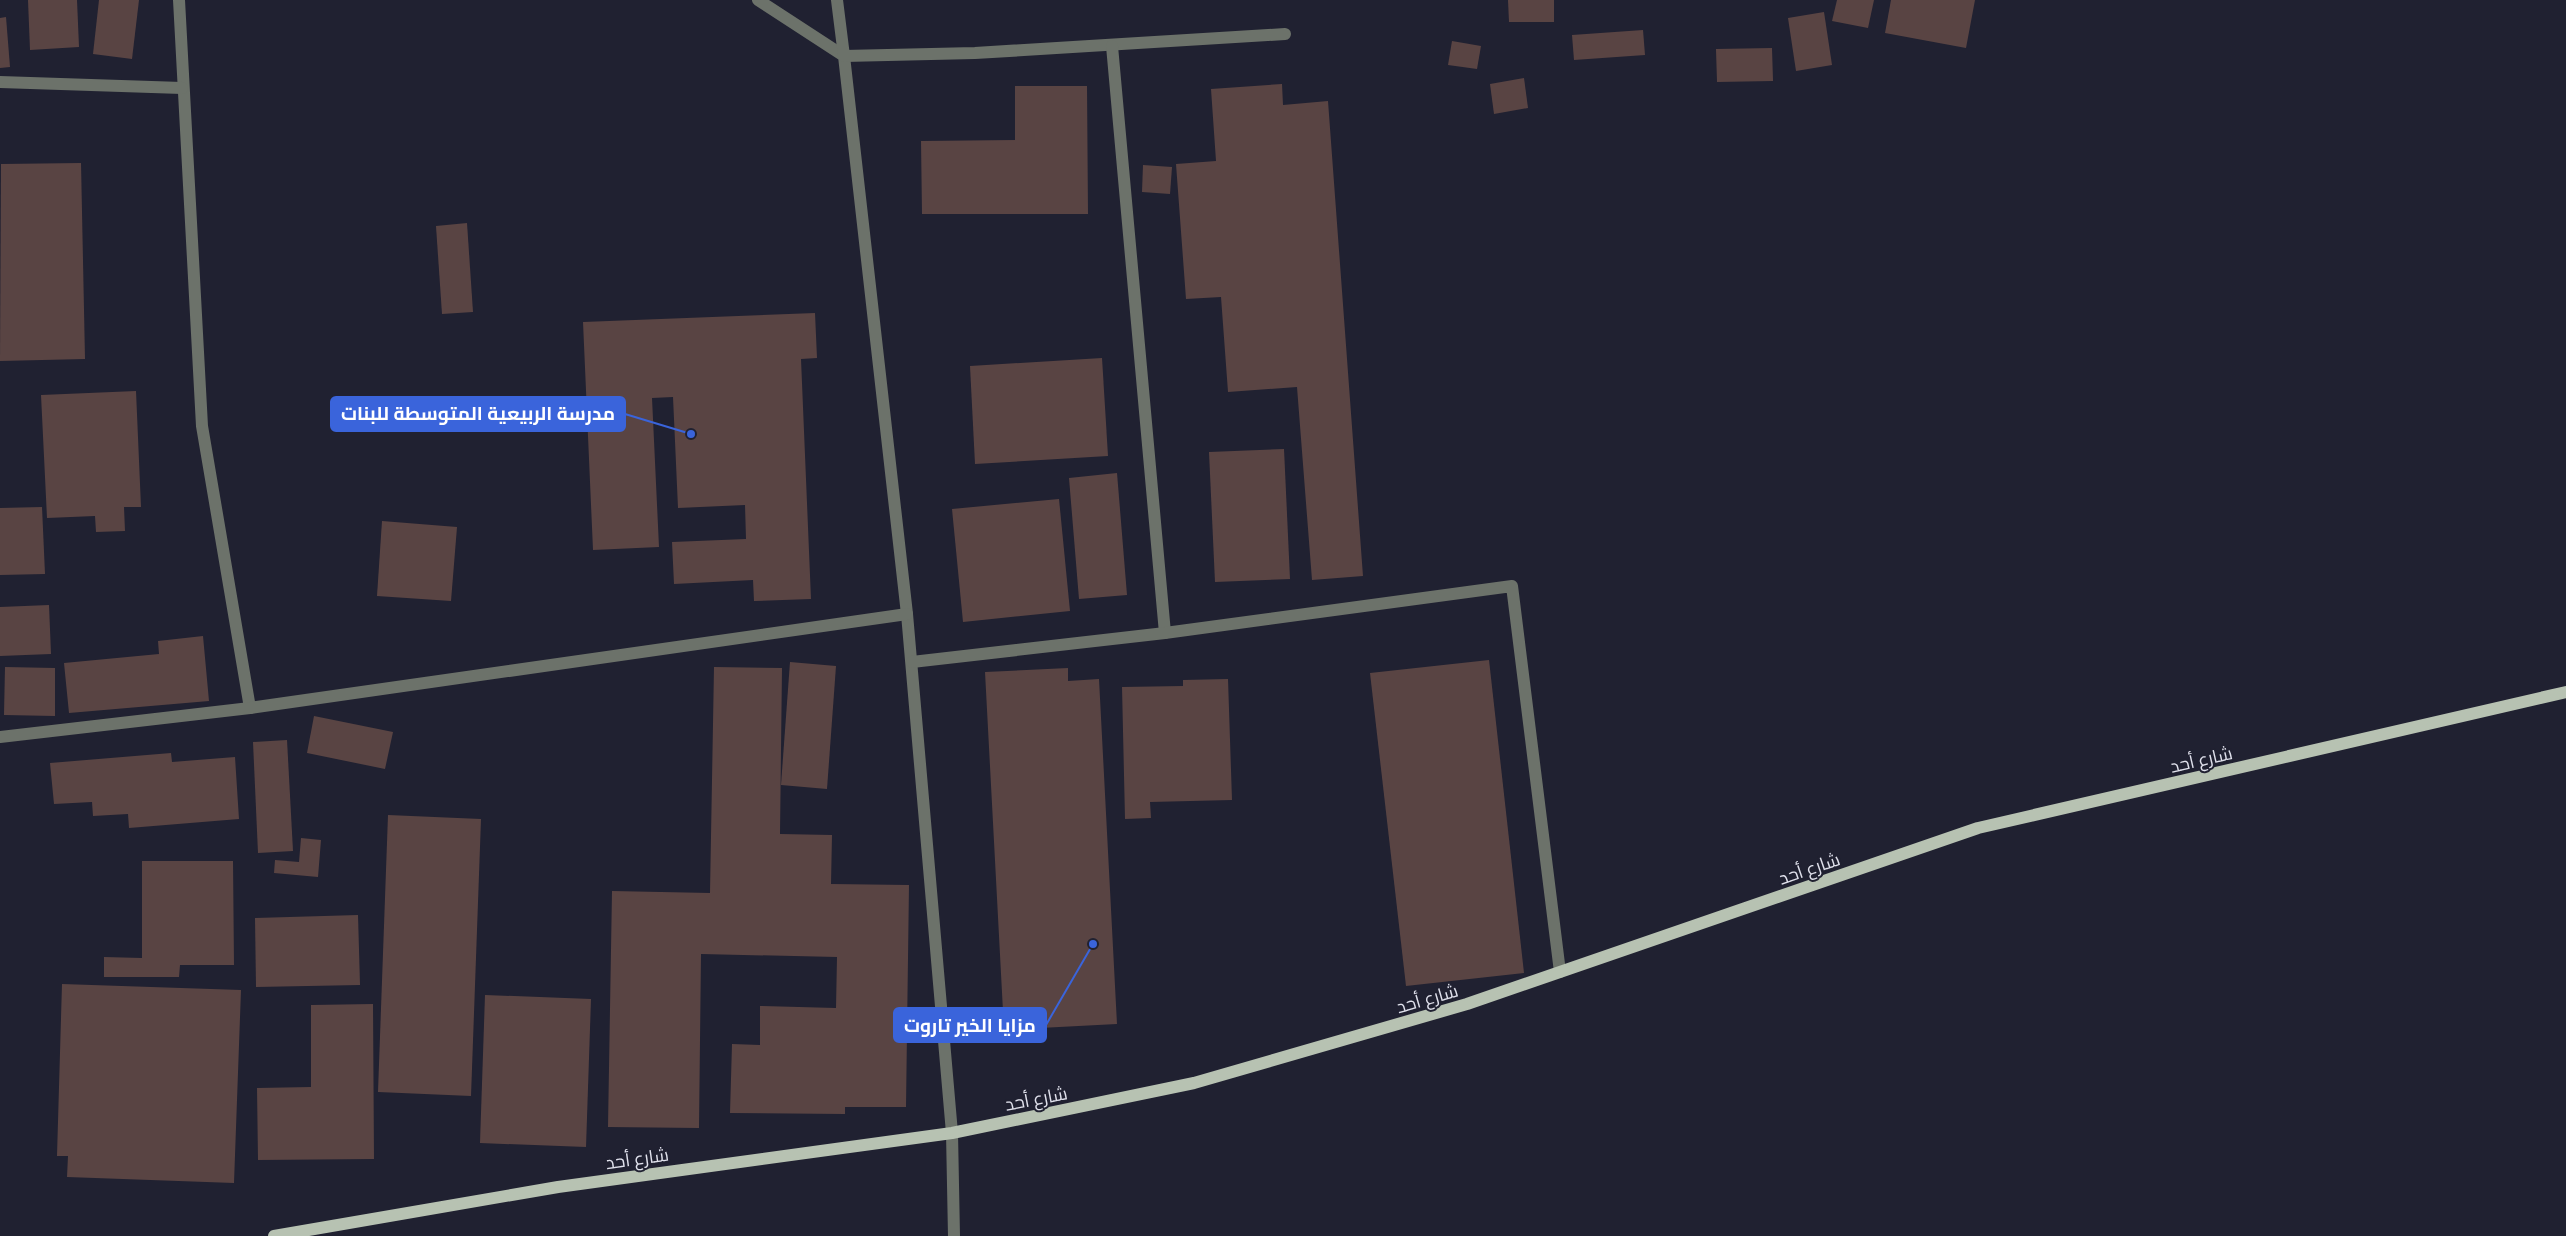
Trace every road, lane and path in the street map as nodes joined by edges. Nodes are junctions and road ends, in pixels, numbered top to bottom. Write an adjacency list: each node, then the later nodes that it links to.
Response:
1 (179, 0): 8 (street)
2 (758, 0): 6 (street)
3 (837, 0): 6 (street)
4 (1285, 34): 5 (street)
5 (1112, 46): 6 (street); 10 (street)
6 (844, 56): 9 (street)
7 (0, 82): 8 (street)
8 (182, 88): 13 (street)
9 (907, 614): 11 (street); 13 (street)
10 (1165, 633): 11 (street); 15 (street)
11 (912, 662): 16 (street)
12 (2566, 692): 15 (main road, شارع أحد)
13 (250, 708): 14 (street)
14 (0, 737)
15 (1560, 972): 16 (main road, شارع أحد)
16 (952, 1132): 17 (main road, شارع أحد); 18 (street)
17 (274, 1236)
18 (954, 1236)

